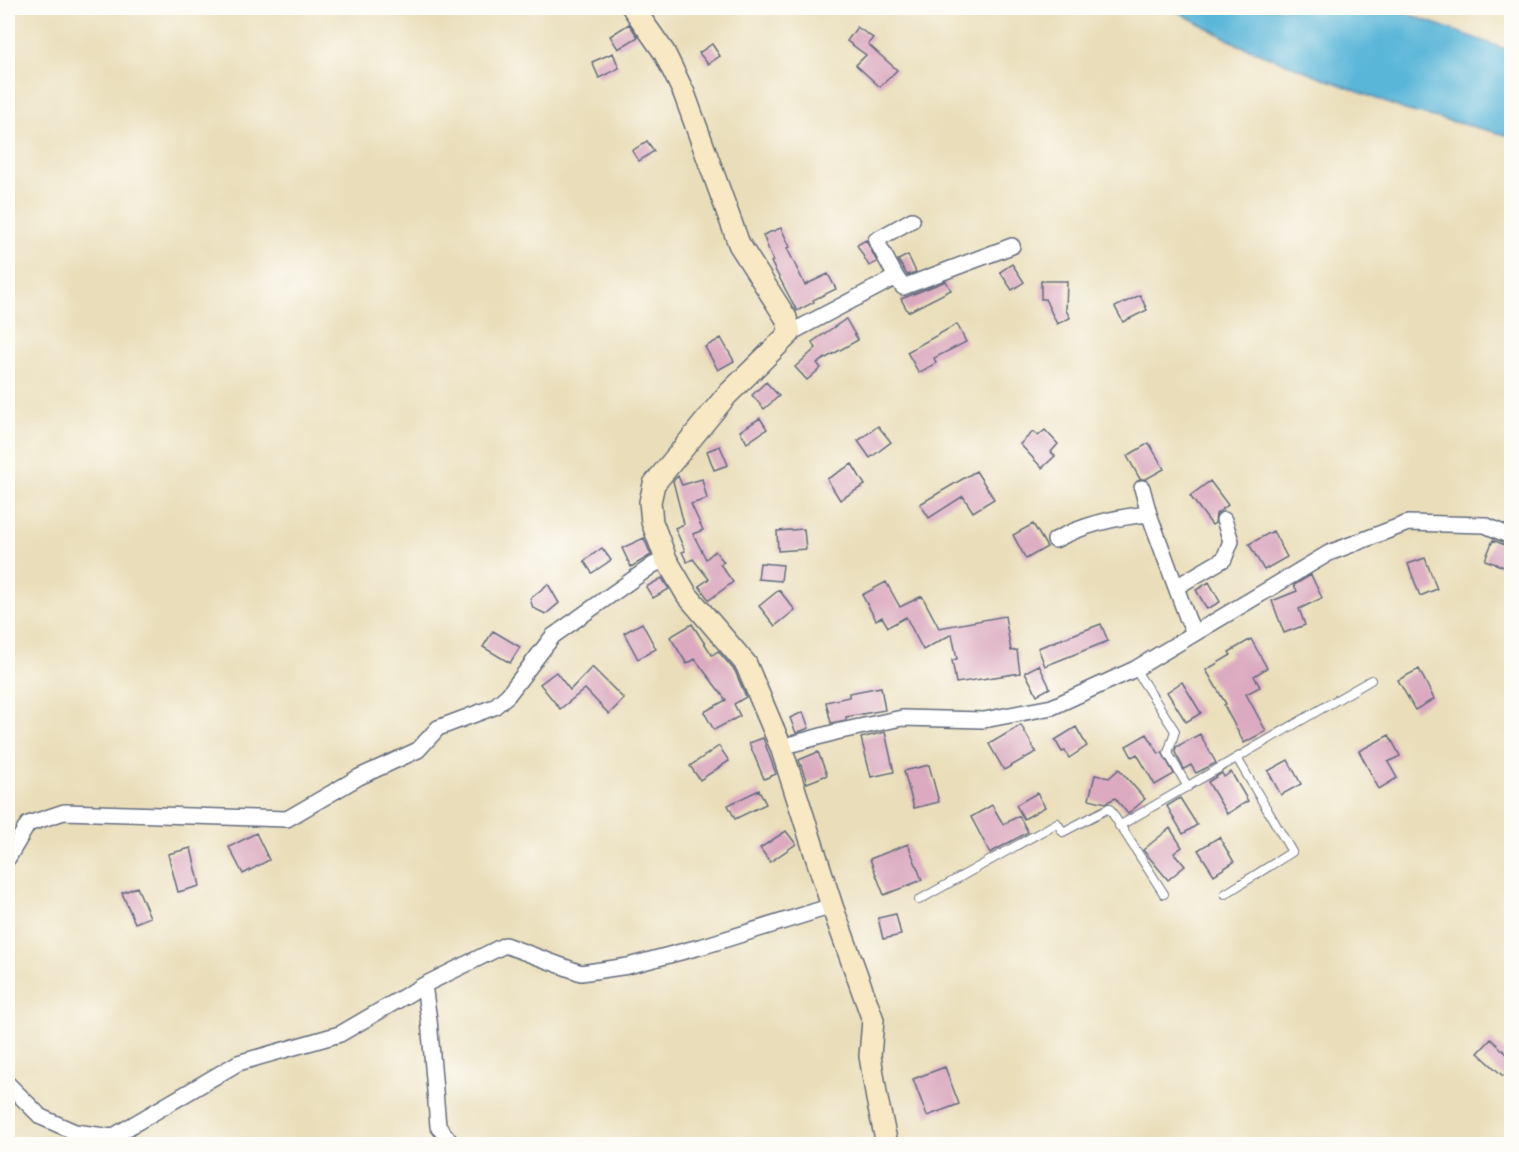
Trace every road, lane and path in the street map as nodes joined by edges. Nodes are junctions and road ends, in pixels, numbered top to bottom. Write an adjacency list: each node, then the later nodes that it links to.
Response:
1 (633, 8): 5 (main road)
2 (912, 220): 4 (street)
3 (1012, 246): 4 (street)
4 (896, 277): 5 (street)
5 (790, 333): 11 (main road)
6 (1142, 488): 7 (street)
7 (1149, 514): 10 (street); 12 (street)
8 (1224, 520): 12 (street)
9 (1511, 536): 13 (street)
10 (1055, 540)
11 (666, 559): 16 (main road); 20 (street)
12 (1176, 587): 13 (street)
13 (1194, 632): 14 (street)
14 (1135, 669): 16 (street); 18 (lane)
15 (1371, 680): 17 (lane)
16 (781, 747): 24 (main road)
17 (1238, 758): 18 (lane); 22 (lane)
18 (1188, 787): 19 (lane)
19 (1119, 826): 21 (lane); 23 (lane)
20 (8, 858)
21 (1164, 894)
22 (1225, 894)
23 (919, 900)
24 (832, 906): 25 (street); 28 (main road)
25 (424, 985): 26 (street); 27 (street)
26 (8, 1084)
27 (452, 1144)
28 (888, 1144)

